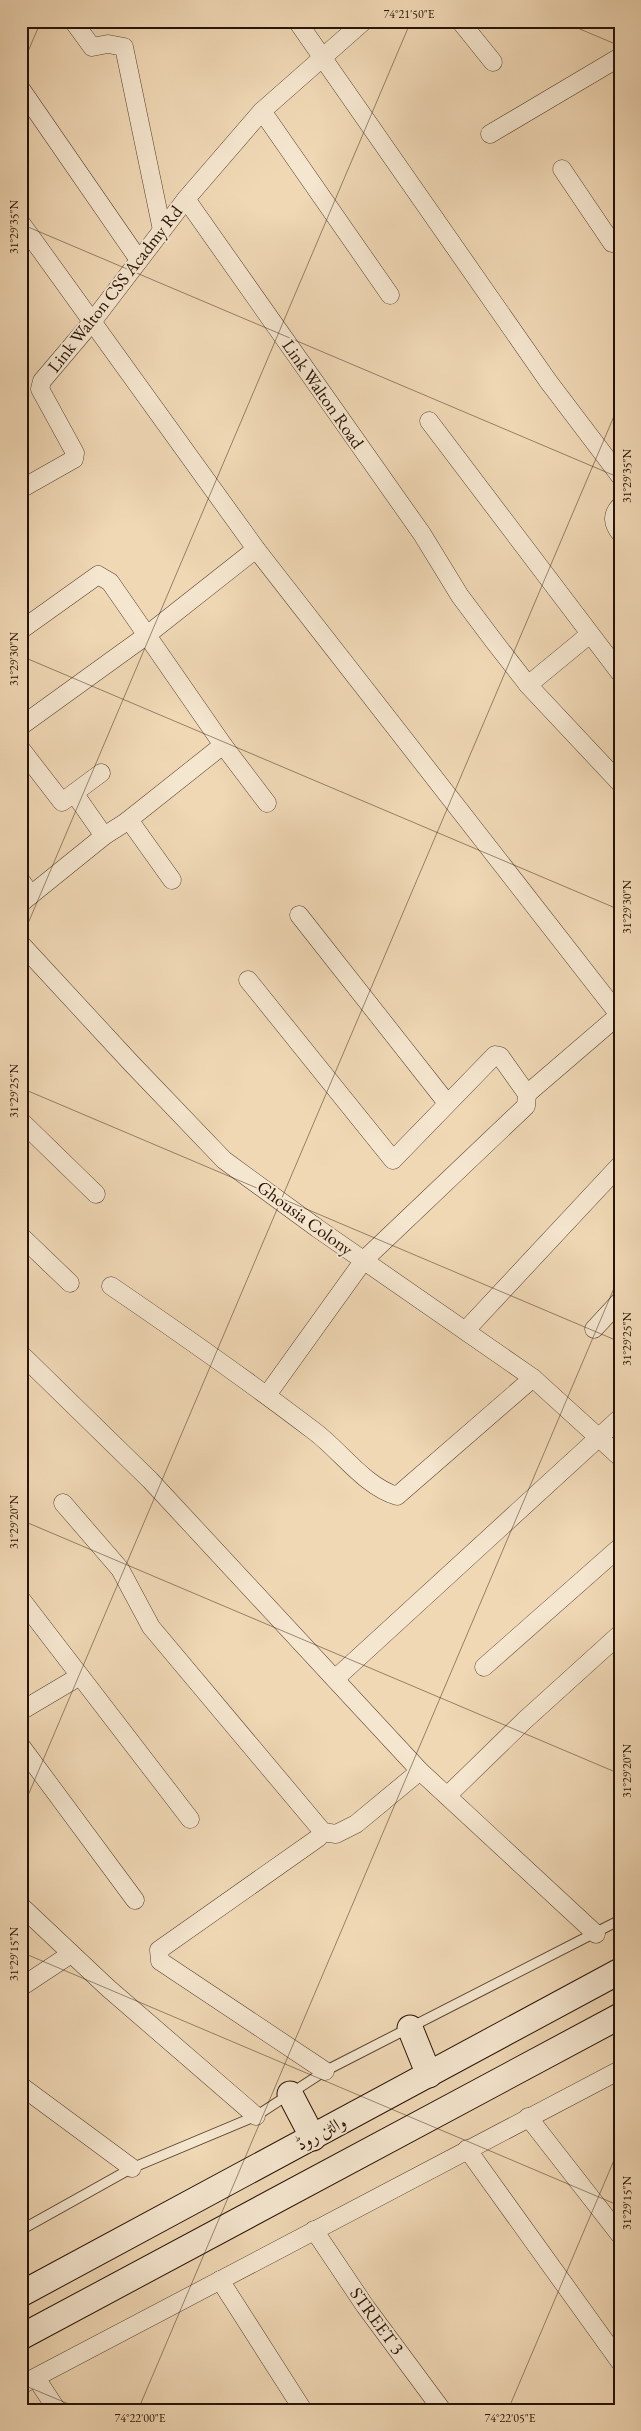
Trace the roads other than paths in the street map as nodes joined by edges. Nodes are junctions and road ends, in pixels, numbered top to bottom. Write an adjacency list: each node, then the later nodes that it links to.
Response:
1 (73, 21): 14 (street)
2 (297, 21): 6 (street)
3 (364, 21): 6 (street)
4 (460, 21): 7 (street)
5 (620, 57): 10 (street)
6 (322, 58): 9 (street); 20 (street)
7 (493, 62)
8 (21, 89): 16 (street)
9 (262, 111): 12 (street); 17 (street)
10 (490, 134)
11 (562, 169): 15 (street)
12 (186, 199): 14 (street, Link Walton CSS Acadmy Rd); 29 (street, Link Walton Road)
13 (21, 223): 18 (street)
14 (162, 230): 16 (street, Link Walton CSS Acadmy Rd)
15 (620, 240)
16 (139, 260): 18 (street, Link Walton CSS Acadmy Rd)
17 (390, 296)
18 (92, 322): 21 (street, Link Walton CSS Acadmy Rd); 24 (street)
19 (428, 421): 26 (street)
20 (620, 476)
21 (21, 489)
22 (620, 506): 23 (street)
23 (620, 533)
24 (256, 549): 27 (street); 44 (street)
25 (21, 630): 27 (street)
26 (590, 634): 28 (street); 29 (street)
27 (147, 635): 30 (street); 31 (street)
28 (620, 673)
29 (528, 685): 34 (street, Link Walton Road)
30 (21, 726)
31 (222, 745): 36 (street); 37 (street)
32 (21, 749): 35 (street)
33 (101, 773): 35 (street)
34 (620, 783)
35 (74, 793): 38 (street)
36 (267, 803)
37 (126, 822): 38 (street); 39 (street)
38 (104, 836): 40 (street)
39 (172, 880)
40 (24, 893)
41 (299, 915): 46 (street)
42 (21, 944): 51 (street, Ghousia Colony)
43 (248, 980): 46 (street)
44 (619, 1016): 45 (street)
45 (527, 1094): 46 (street); 51 (street)
46 (447, 1103)
47 (21, 1122): 49 (street)
48 (620, 1165): 56 (street)
49 (96, 1194)
50 (21, 1236): 52 (street)
51 (364, 1260): 56 (street, Ghousia Colony); 59 (street)
52 (70, 1283)
53 (111, 1286): 59 (street)
54 (620, 1301): 55 (street)
55 (594, 1329)
56 (466, 1330): 58 (street, Ghousia Colony)
57 (24, 1362): 69 (street)
58 (533, 1378): 59 (street); 61 (street, Ghousia Colony)
59 (267, 1396)
60 (620, 1418): 61 (street)
61 (599, 1439): 62 (street, Ghousia Colony); 69 (street)
62 (620, 1457)
63 (63, 1503): 75 (street)
64 (620, 1547): 67 (street)
65 (21, 1599): 68 (street)
66 (620, 1634): 73 (street)
67 (484, 1667)
68 (80, 1676): 70 (street); 74 (street)
69 (335, 1679): 72 (street)
70 (21, 1711)
71 (21, 1746): 76 (street)
72 (420, 1771): 73 (street); 75 (street)
73 (448, 1796): 79 (street)
74 (190, 1819)
75 (323, 1832): 85 (street)
76 (135, 1900)
77 (21, 1906): 80 (street)
78 (620, 1920): 79 (lane)
79 (596, 1934): 84 (lane)
80 (72, 1954): 82 (street); 90 (street)
81 (620, 1971): 86 (main road, والٹن روڈ)
82 (21, 1987)
83 (620, 2016): 100 (main road)
84 (410, 2028): 85 (lane); 86 (main road)
85 (325, 2071): 89 (lane)
86 (430, 2074): 92 (main road, والٹن روڈ)
87 (617, 2076): 91 (street)
88 (21, 2086): 94 (street)
89 (290, 2094): 90 (lane); 92 (main road)
90 (256, 2116): 94 (lane)
91 (528, 2117): 93 (street); 97 (street)
92 (313, 2138): 99 (main road, والٹن روڈ)
93 (467, 2149): 96 (street); 101 (street)
94 (132, 2168): 95 (lane)
95 (21, 2230)
96 (314, 2230): 98 (street); 105 (street, STREET 3)
97 (620, 2235)
98 (220, 2280): 102 (street); 104 (street)
99 (21, 2294)
100 (21, 2337)
101 (620, 2362)
102 (28, 2381): 103 (street)
103 (57, 2410)
104 (303, 2410)
105 (442, 2410)

